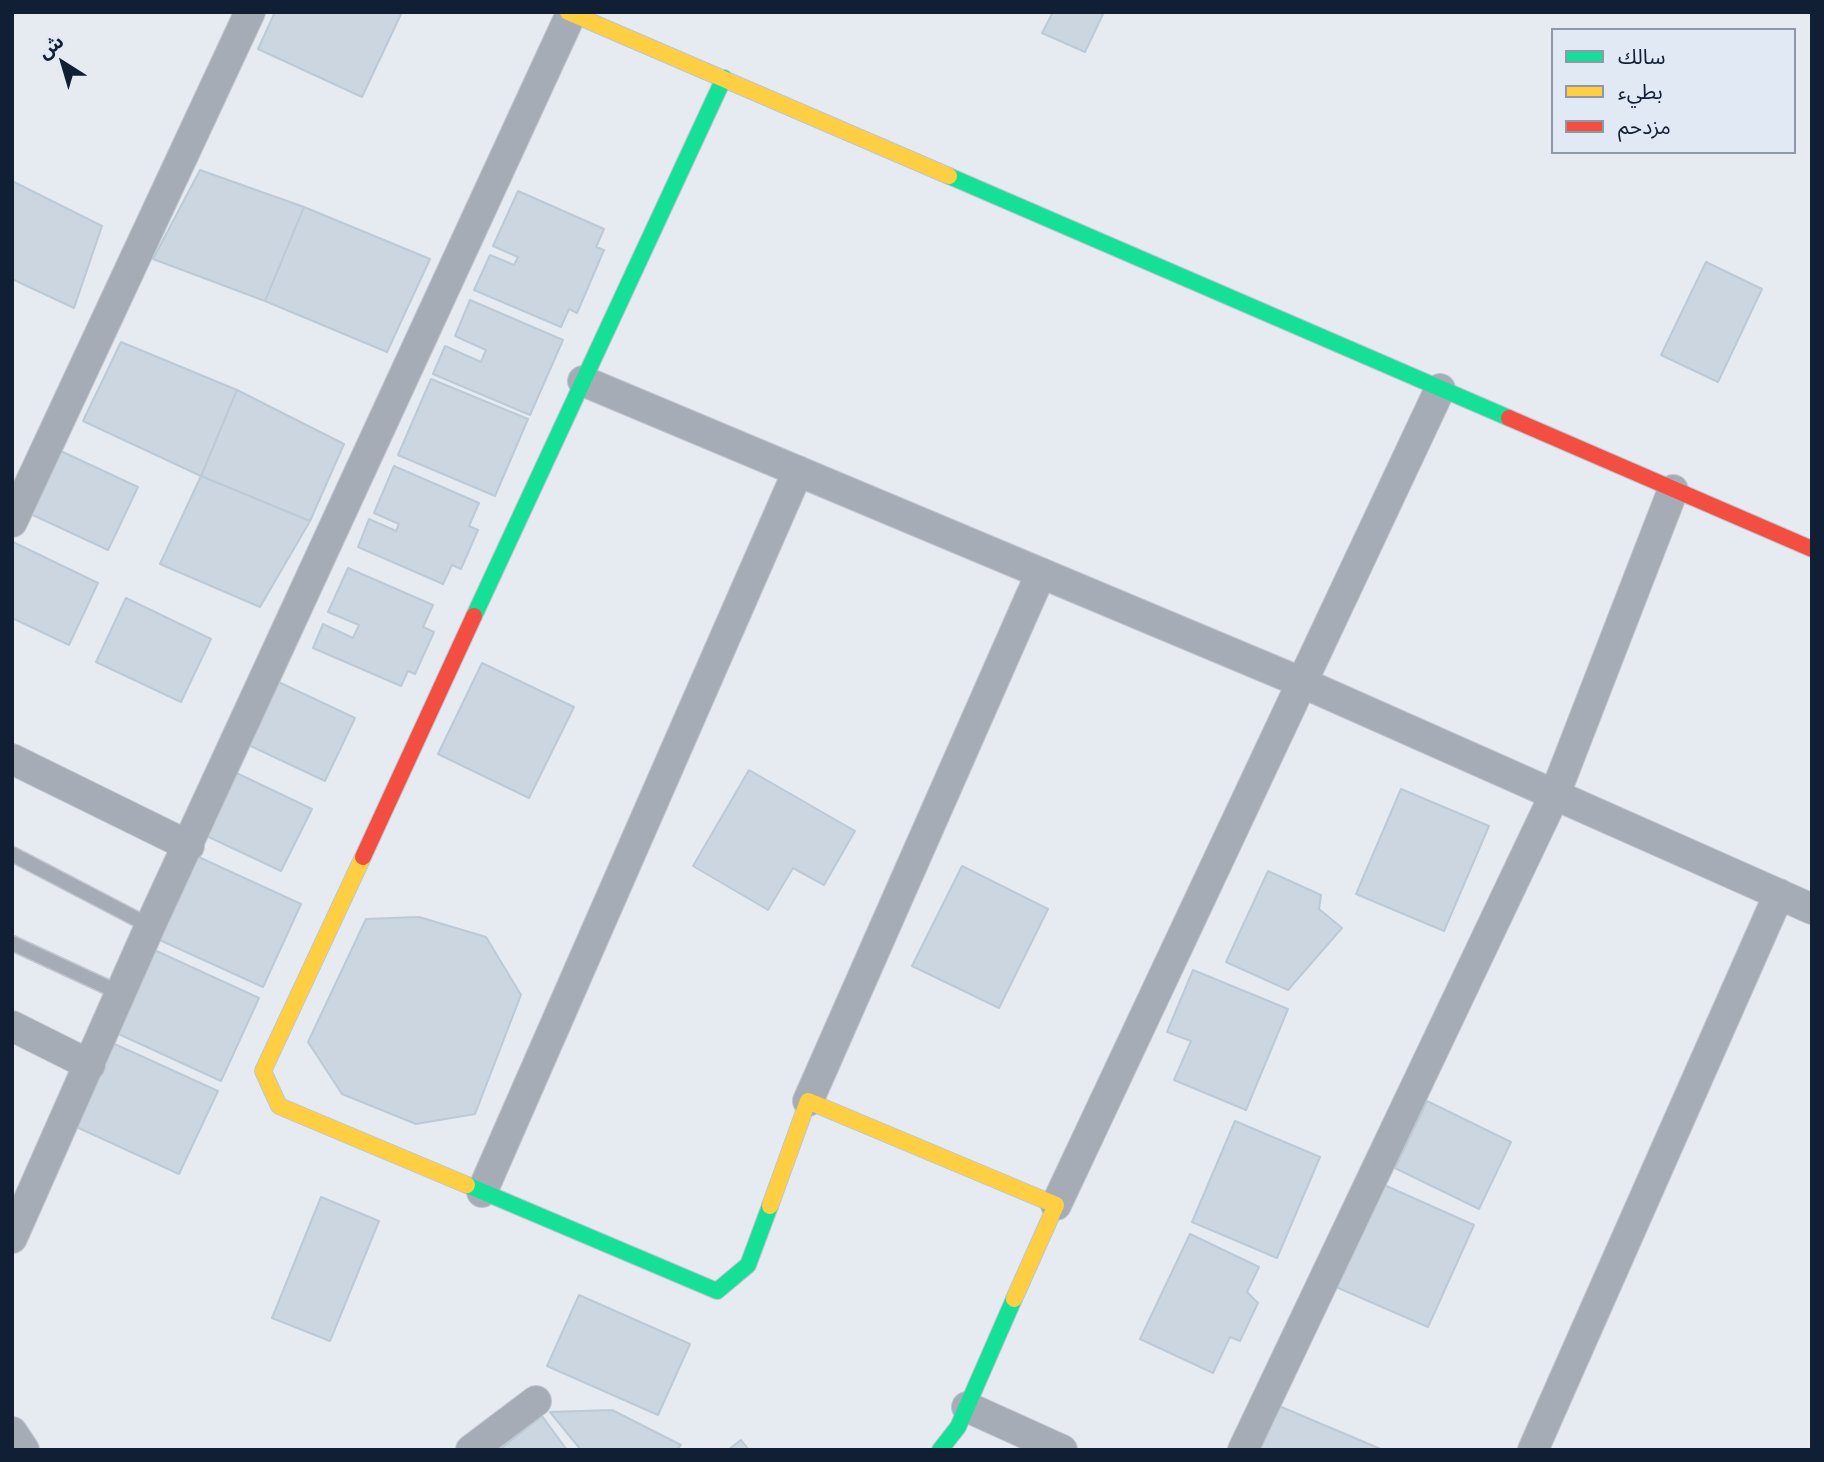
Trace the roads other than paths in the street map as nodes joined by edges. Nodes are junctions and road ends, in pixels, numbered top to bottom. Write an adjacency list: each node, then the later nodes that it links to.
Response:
1 (250, 12): 8 (street)
2 (569, 13): 3 (street); 14 (street)
3 (724, 78): 4 (street); 5 (street)
4 (583, 381): 6 (street); 24 (street)
5 (1440, 389): 7 (street); 11 (street)
6 (798, 471): 10 (street); 24 (street)
7 (1673, 490): 9 (street); 13 (street)
8 (12, 522)
9 (1812, 550)
10 (1041, 573): 11 (street); 23 (street)
11 (1303, 683): 13 (street); 25 (street)
12 (12, 759): 14 (street)
13 (1555, 794): 16 (street); 34 (street)
14 (189, 845): 18 (street)
15 (12, 854): 18 (lane)
16 (1779, 894): 17 (street); 35 (street)
17 (1812, 909)
18 (150, 926): 20 (street)
19 (12, 943): 20 (lane)
20 (120, 993): 22 (street)
21 (12, 1026): 22 (street)
22 (90, 1065): 26 (street)
23 (808, 1101): 24 (street); 25 (street)
24 (482, 1192)
25 (1056, 1205): 28 (street)
26 (12, 1238)
27 (536, 1401): 31 (street)
28 (967, 1407): 32 (street); 33 (street)
29 (12, 1432): 30 (street)
30 (24, 1450)
31 (471, 1450)
32 (940, 1450)
33 (1062, 1450)
34 (1243, 1450)
35 (1533, 1450)

